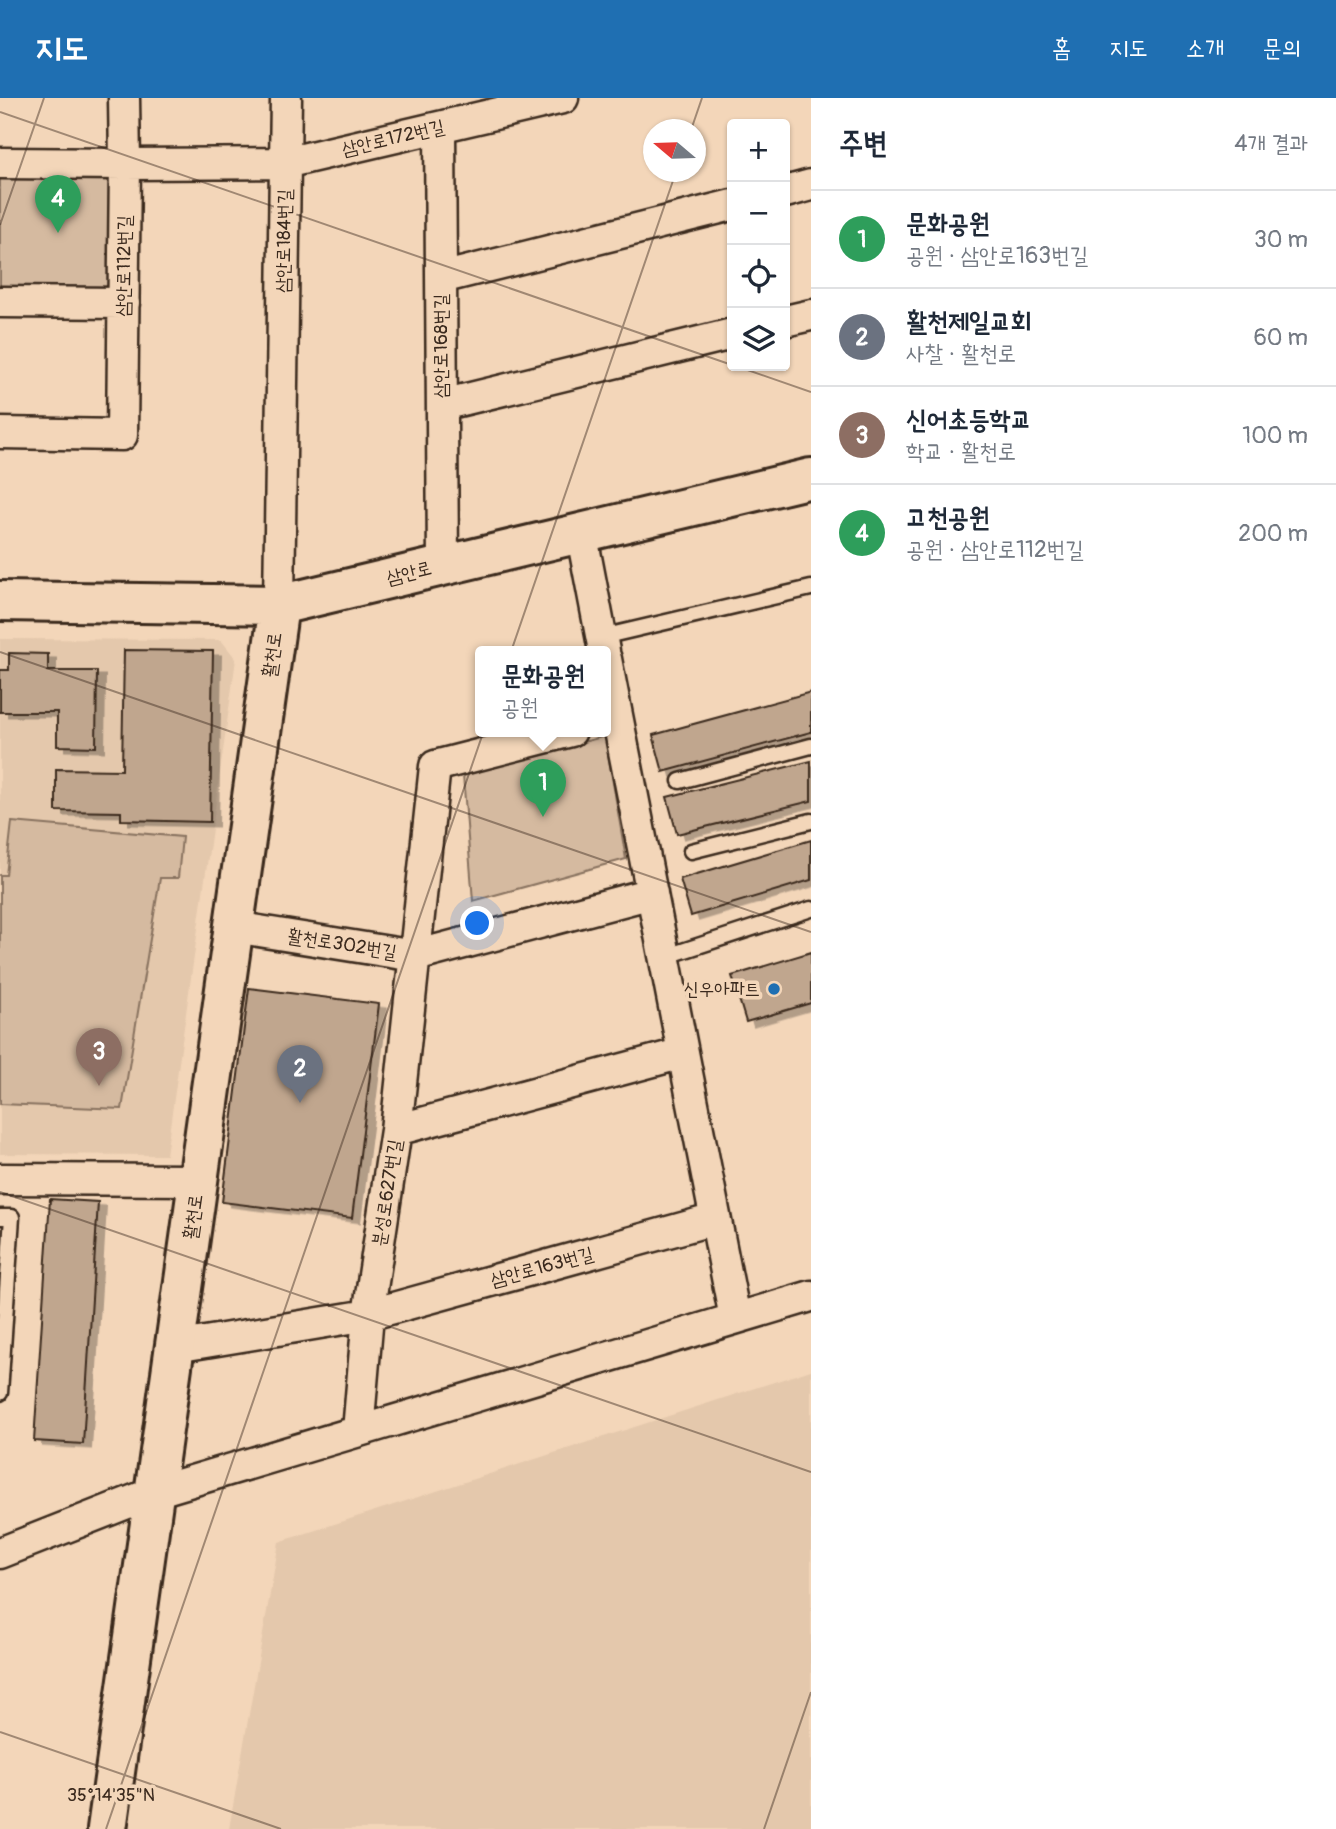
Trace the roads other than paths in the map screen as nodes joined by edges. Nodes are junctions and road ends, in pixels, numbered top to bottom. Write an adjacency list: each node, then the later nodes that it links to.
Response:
1 (124, 98): 7 (street, 삼안로112번길)
2 (286, 98): 6 (street)
3 (563, 98): 4 (street, 삼안로172번길)
4 (440, 128): 6 (street, 삼안로172번길); 11 (street, 삼안로168번길)
5 (0, 163): 7 (street, 삼안로184번길)
6 (285, 163): 7 (street, 삼안로184번길); 24 (street, 삼안로184번길)
7 (125, 164): 13 (street, 삼안로112번길)
8 (811, 185): 9 (street)
9 (790, 191)
10 (727, 206): 11 (street)
11 (441, 278): 17 (street, 삼안로168번길)
12 (0, 302): 13 (street)
13 (124, 303): 18 (street, 삼안로112번길)
14 (811, 315): 15 (street)
15 (790, 320)
16 (727, 335): 17 (street)
17 (442, 405): 21 (street, 삼안로168번길)
18 (0, 433)
19 (811, 478): 20 (street, 삼안로)
20 (581, 531): 21 (street, 삼안로); 25 (street)
21 (443, 565): 24 (street, 삼안로)
22 (811, 588): 26 (lane)
23 (0, 601): 24 (street, 삼안로)
24 (279, 605): 35 (street, 활천로)
25 (603, 646)
26 (611, 647)
27 (612, 721): 33 (street)
28 (548, 737): 36 (street)
29 (811, 746): 30 (lane)
30 (680, 781)
31 (811, 821): 32 (lane)
32 (691, 851)
33 (652, 893): 36 (street, 활천로302번길); 37 (street)
34 (811, 909): 37 (lane)
35 (234, 927): 36 (street, 활천로302번길); 41 (street, 활천로)
36 (415, 956): 39 (street, 분성로627번길)
37 (664, 957): 38 (street)
38 (683, 1053): 39 (street); 43 (street)
39 (396, 1130): 45 (street, 분성로627번길)
40 (0, 1179): 41 (street)
41 (198, 1180): 47 (street, 활천로)
42 (0, 1217): 48 (lane)
43 (715, 1219): 45 (street, 삼안로163번길); 46 (street)
44 (811, 1296): 46 (street)
45 (368, 1315): 47 (street, 삼안로163번길); 49 (street, 분성로627번길)
46 (734, 1318): 49 (street)
47 (175, 1347): 50 (street, 활천로)
48 (0, 1393)
49 (358, 1431): 50 (street)
50 (155, 1492): 51 (street); 52 (street, 활천로)
51 (0, 1553)
52 (107, 1829)

